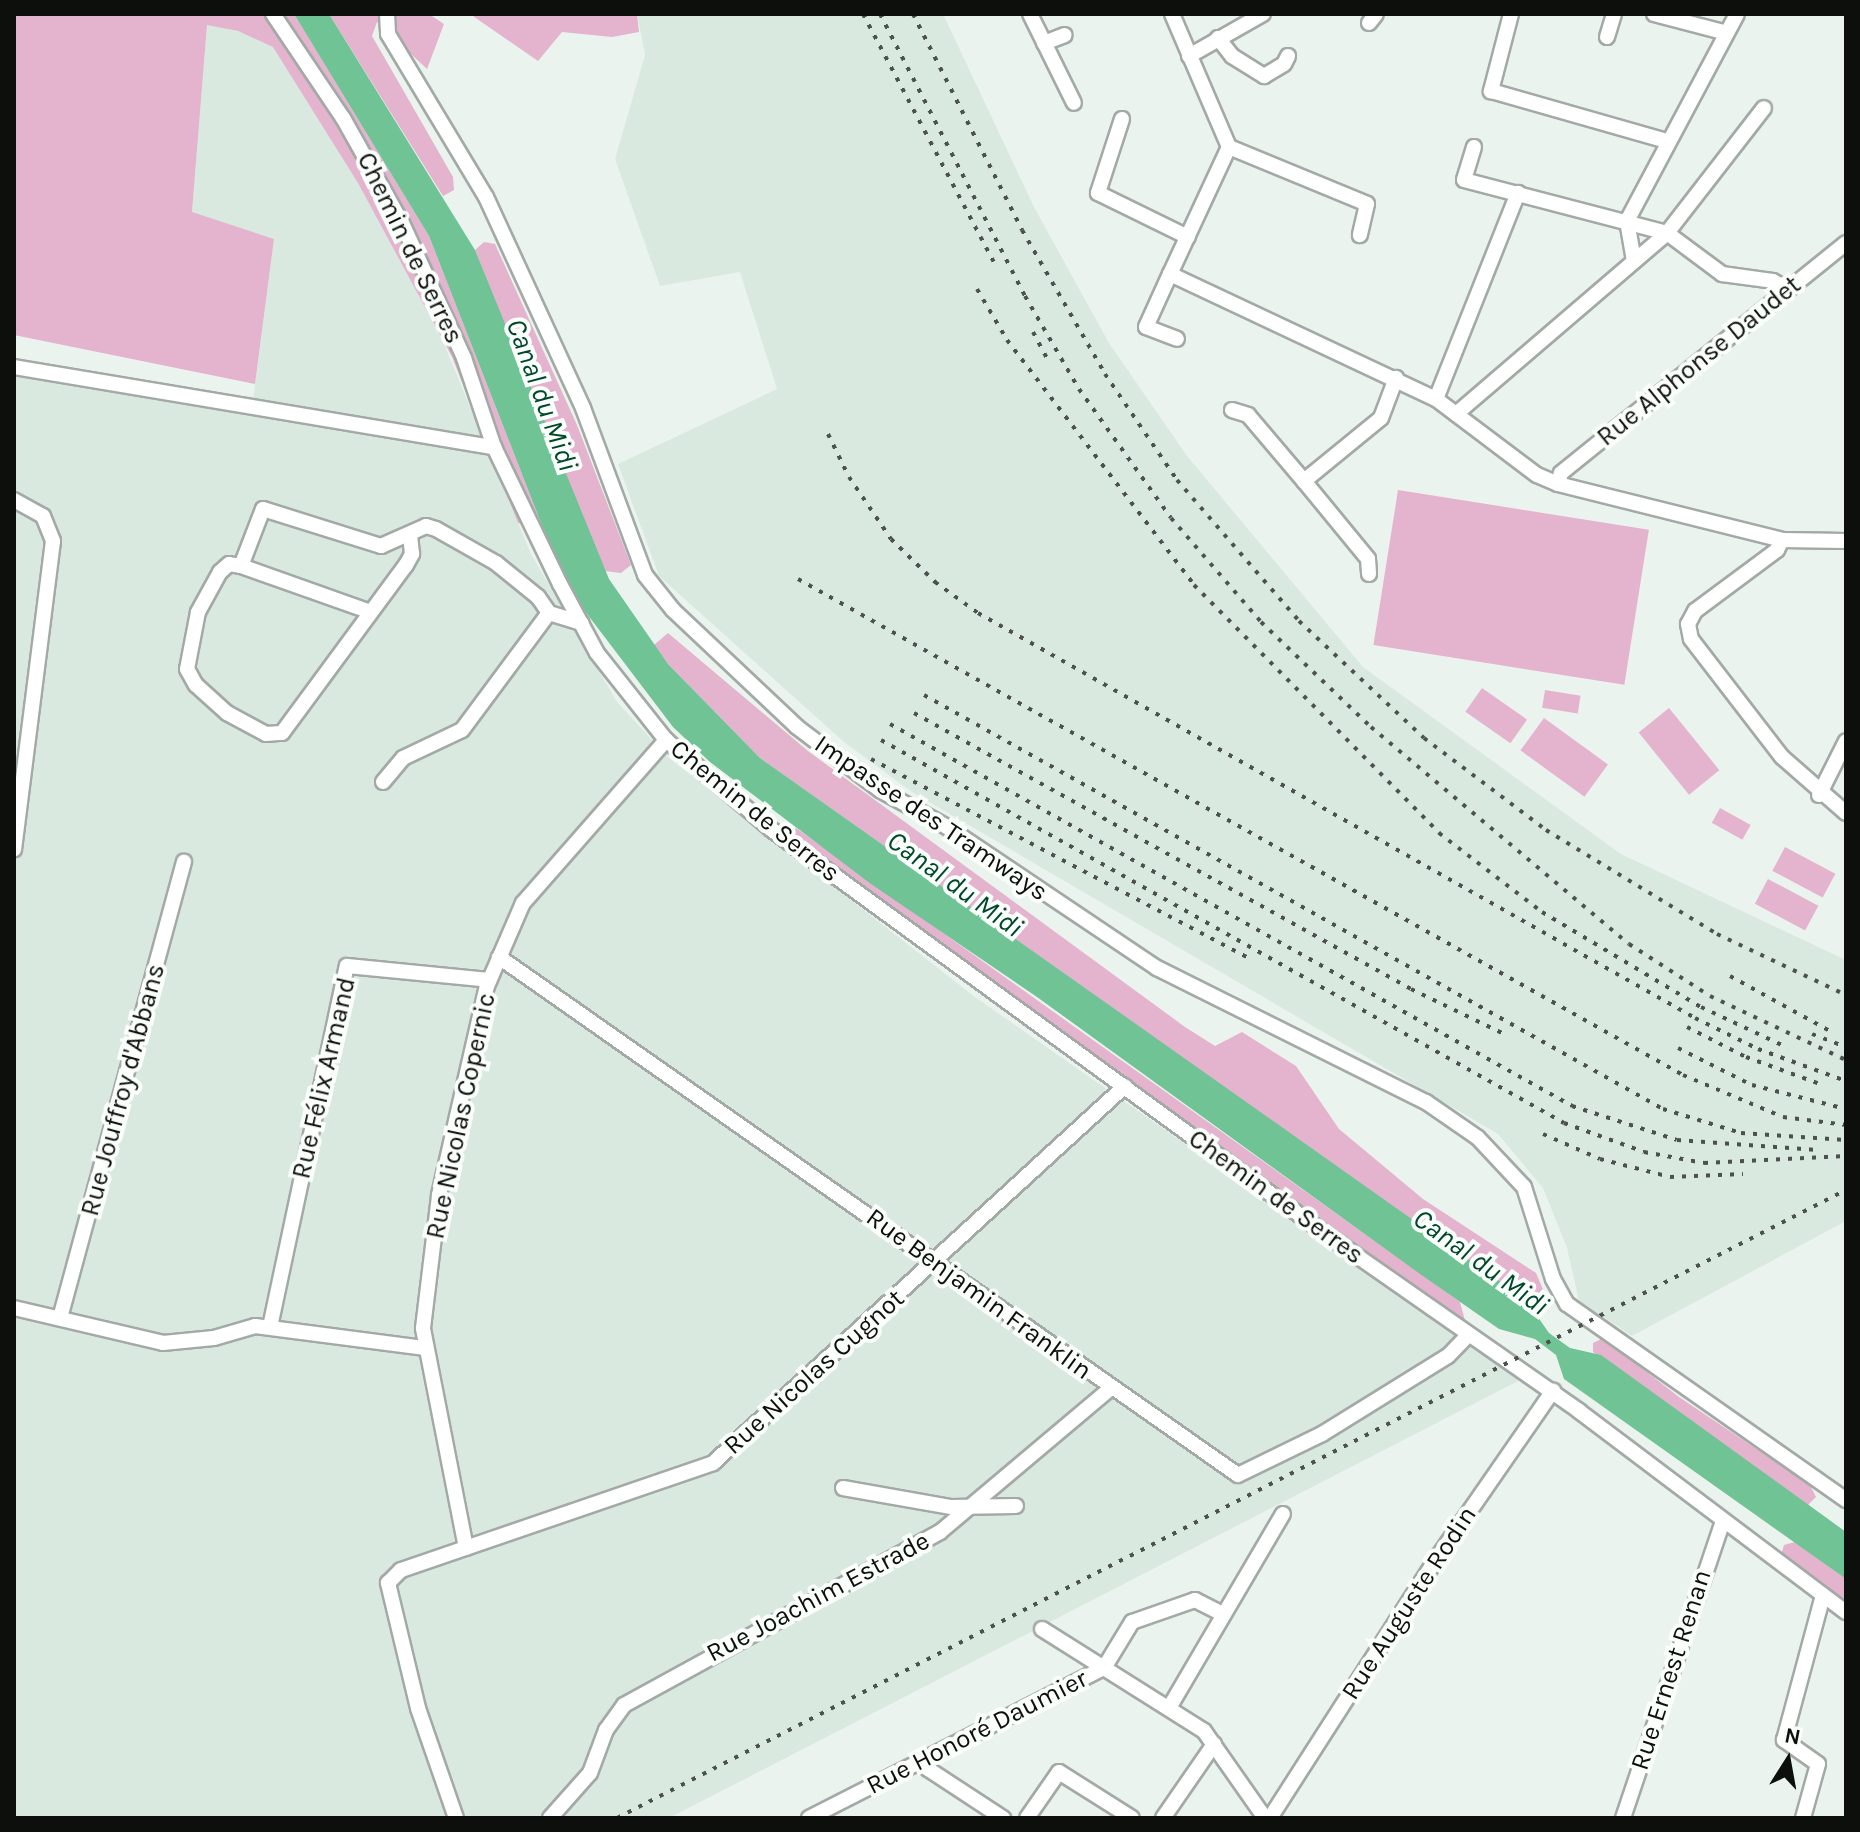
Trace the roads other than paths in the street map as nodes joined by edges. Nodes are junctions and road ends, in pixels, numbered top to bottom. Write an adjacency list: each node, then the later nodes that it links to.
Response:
1 (273, 14): 38 (street, Chemin de Serres)
2 (387, 14): 69 (street, Impasse des Tramways)
3 (1030, 14): 14 (street)
4 (1172, 14): 15 (street)
5 (1263, 14): 13 (street)
6 (1511, 14): 20 (street)
7 (1614, 14): 12 (street)
8 (1654, 14): 10 (street)
9 (1737, 14): 10 (street)
10 (1723, 32): 20 (street)
11 (1065, 35): 14 (street)
12 (1607, 37)
13 (1218, 38): 15 (street); 16 (street)
14 (1044, 43): 17 (street)
15 (1189, 56): 21 (street)
16 (1288, 56)
17 (1074, 103)
18 (1764, 108): 25 (street)
19 (1122, 119): 27 (street)
20 (1667, 141): 24 (street)
21 (1229, 147): 26 (street); 27 (street)
22 (1474, 147): 23 (street)
23 (1518, 193): 24 (street); 35 (street)
24 (1627, 221): 25 (street); 29 (street)
25 (1667, 233): 29 (street); 31 (street)
26 (1360, 235)
27 (1188, 237): 30 (street)
28 (1846, 243): 31 (street, Rue Alphonse Daudet)
29 (1634, 261): 37 (street)
30 (1170, 274): 32 (street); 34 (street)
31 (1787, 289): 40 (street, Rue Alphonse Daudet)
32 (1177, 339)
33 (14, 367): 38 (street)
34 (1391, 376): 35 (street); 39 (street)
35 (1436, 399): 37 (street)
36 (1232, 410): 39 (street)
37 (1456, 414): 40 (street)
38 (494, 447): 49 (street, Chemin de Serres)
39 (1304, 481): 46 (street)
40 (1558, 484): 43 (street)
41 (14, 500): 55 (street)
42 (410, 534): 45 (street); 47 (street); 48 (street)
43 (1782, 540): 44 (street); 53 (street)
44 (1846, 541)
45 (241, 566): 47 (street); 47 (street)
46 (1369, 574)
47 (368, 611)
48 (549, 613): 49 (street); 52 (street)
49 (581, 623): 50 (street, Chemin de Serres)
50 (666, 740): 57 (street, Rue Nicolas Copernic); 59 (street, Chemin de Serres)
51 (1846, 741): 53 (street)
52 (383, 782)
53 (1819, 795): 54 (street)
54 (1846, 813)
55 (14, 850)
56 (184, 862): 62 (street, Rue Jouffroy d'Abbans)
57 (499, 957): 58 (street, Rue Nicolas Copernic); 60 (street, Rue Benjamin Franklin)
58 (489, 980): 63 (street, Rue Félix Armand); 65 (street, Rue Nicolas Copernic)
59 (1125, 1086): 60 (street, Rue Nicolas Cugnot); 64 (street, Chemin de Serres)
60 (936, 1262): 66 (street, Rue Benjamin Franklin); 74 (street, Rue Nicolas Cugnot)
61 (14, 1308): 62 (street)
62 (60, 1318): 63 (street)
63 (270, 1327): 65 (street)
64 (1468, 1335): 66 (street, Rue Benjamin Franklin); 67 (street, Chemin de Serres)
65 (424, 1348): 74 (street, Rue Nicolas Copernic)
66 (1110, 1389): 71 (street, Rue Joachim Estrade)
67 (1553, 1391): 73 (street, Chemin de Serres); 90 (street, Rue Auguste Rodin)
68 (843, 1488): 71 (street)
69 (1846, 1500)
70 (1016, 1506): 71 (street)
71 (971, 1508): 85 (street, Rue Joachim Estrade)
72 (1283, 1514): 77 (street)
73 (1722, 1523): 75 (street, Chemin de Serres); 91 (street, Rue Ernest Renan)
74 (466, 1548): 84 (street)
75 (1823, 1595): 76 (street, Chemin de Serres); 92 (street)
76 (1846, 1612)
77 (1223, 1614): 79 (street); 80 (street)
78 (1042, 1629): 79 (street)
79 (1104, 1668): 80 (street); 82 (street, Rue Honoré Daumier)
80 (1169, 1708): 81 (street)
81 (1214, 1744): 89 (street); 90 (street)
82 (922, 1760): 83 (street, Rue Honoré Daumier); 86 (street)
83 (813, 1817)
84 (456, 1818)
85 (550, 1818)
86 (1003, 1818)
87 (1027, 1818): 88 (street)
88 (1132, 1818)
89 (1163, 1818)
90 (1268, 1818)
91 (1623, 1818)
92 (1803, 1818)

